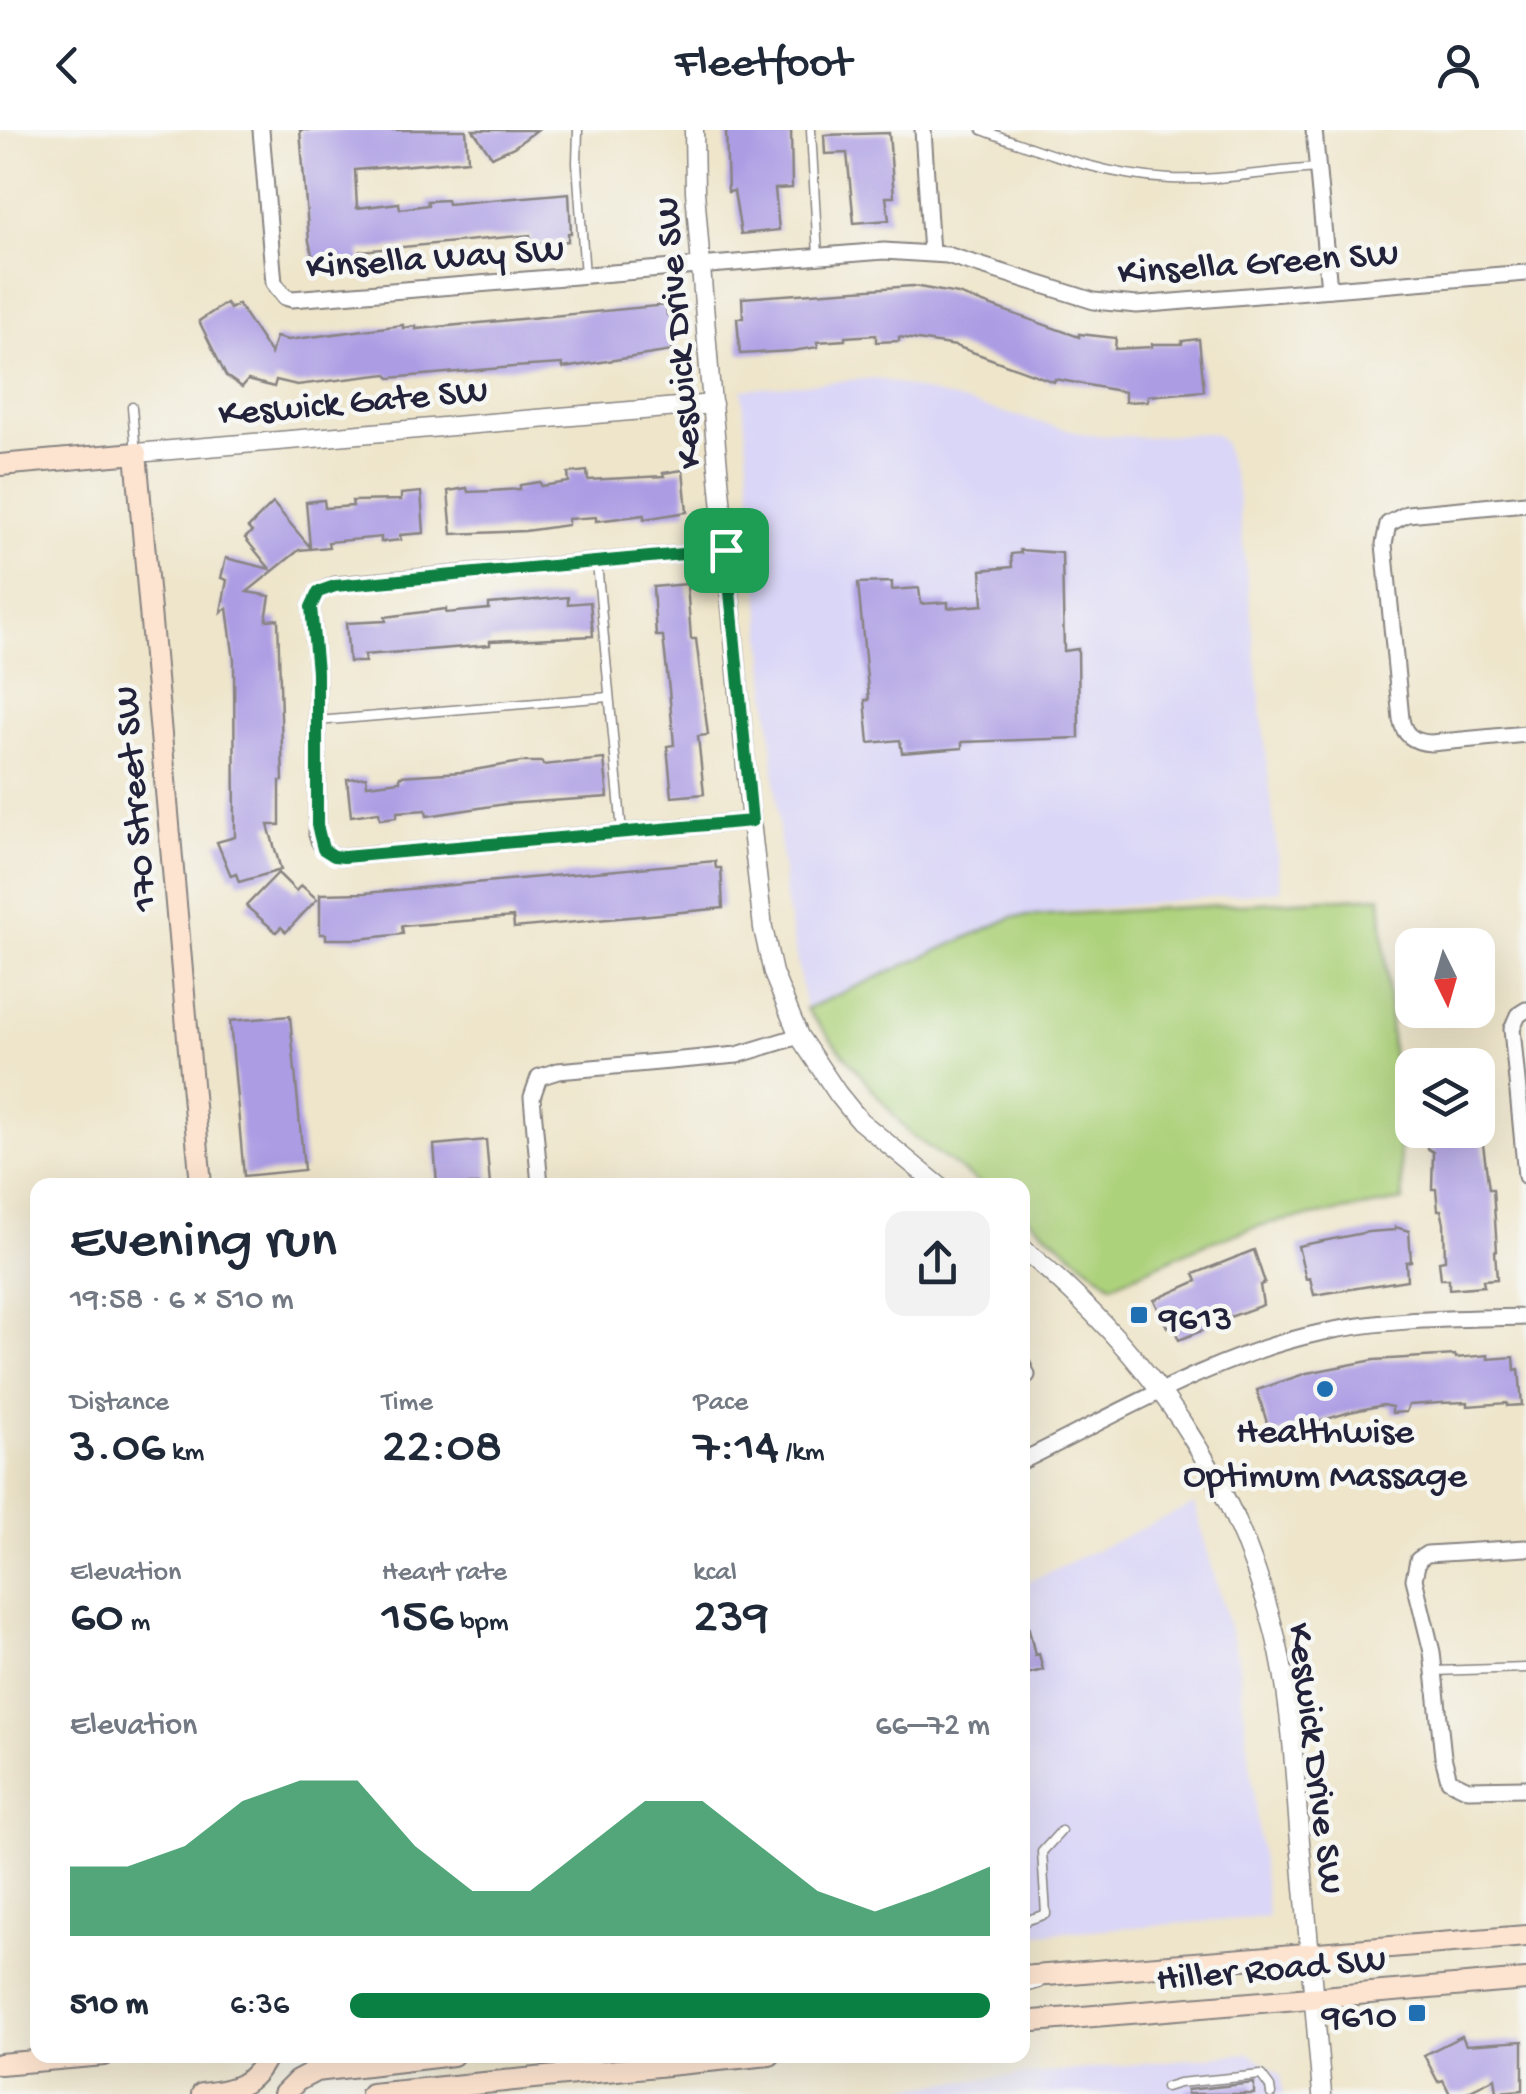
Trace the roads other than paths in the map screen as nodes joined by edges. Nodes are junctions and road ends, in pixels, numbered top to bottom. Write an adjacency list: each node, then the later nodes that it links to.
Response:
1 (261, 130): 13 (street, Kinsella Way SW)
2 (578, 130): 13 (lane)
3 (694, 130): 11 (street, Keswick Drive SW)
4 (811, 130): 10 (lane)
5 (923, 130): 9 (street)
6 (982, 130): 8 (lane)
7 (1314, 130): 8 (street)
8 (1318, 168): 14 (street)
9 (931, 253): 10 (street, Kinsella Green SW); 14 (street, Kinsella Green SW)
10 (818, 256): 11 (street, Kinsella Green SW)
11 (701, 266): 13 (street, Kinsella Way SW); 15 (street, Keswick Drive SW)
12 (1526, 272): 14 (street, Kinsella Green SW)
13 (585, 276)
14 (1329, 290)
15 (713, 404): 17 (street, Keswick Gate SW); 20 (street, Keswick Drive SW)
16 (132, 407): 17 (lane, 170 Street SW)
17 (136, 453): 18 (main road, Keswick Gate SW); 30 (main road, 170 Street SW)
18 (0, 464)
19 (1526, 503): 24 (street)
20 (726, 550): 21 (street); 25 (street, Keswick Drive SW)
21 (597, 562): 22 (lane); 23 (street)
22 (609, 697): 23 (lane); 26 (lane)
23 (317, 722): 26 (street)
24 (1526, 734)
25 (752, 821): 26 (street); 28 (street, Keswick Drive SW)
26 (622, 832)
27 (1526, 1010): 29 (street)
28 (799, 1036): 31 (street); 32 (street, Keswick Drive SW)
29 (1526, 1176)
30 (199, 1178)
31 (539, 1178)
32 (929, 1178)
33 (1030, 1255): 35 (street, Keswick Drive SW)
34 (1526, 1318): 35 (street)
35 (1163, 1392): 36 (street); 44 (street, Keswick Drive SW)
36 (1030, 1457)
37 (1526, 1548): 39 (street)
38 (1526, 1668): 39 (lane)
39 (1434, 1671): 40 (street)
40 (1526, 1788)
41 (1062, 1832): 42 (lane)
42 (1030, 1919)
43 (1526, 1936): 44 (main road, Hiller Road SW)
44 (1310, 1954): 45 (main road, Hiller Road SW); 49 (street, Keswick Drive SW)
45 (1072, 1974): 46 (main road, Hiller Road SW); 48 (lane)
46 (1030, 1977)
47 (1526, 1980): 49 (main road, Hiller Road SW)
48 (1030, 1987)
49 (1314, 1999): 50 (main road, Hiller Road SW); 64 (street, Keswick Drive SW)
50 (1030, 2021)
51 (30, 2061): 57 (main road)
52 (262, 2063): 60 (main road)
53 (277, 2063): 61 (main road)
54 (380, 2063): 61 (main road)
55 (576, 2063): 58 (lane)
56 (691, 2063): 58 (main road)
57 (0, 2064)
58 (492, 2083): 62 (main road)
59 (1166, 2087): 63 (lane)
60 (202, 2094)
61 (282, 2094)
62 (371, 2094)
63 (1271, 2094)
64 (1322, 2094)

